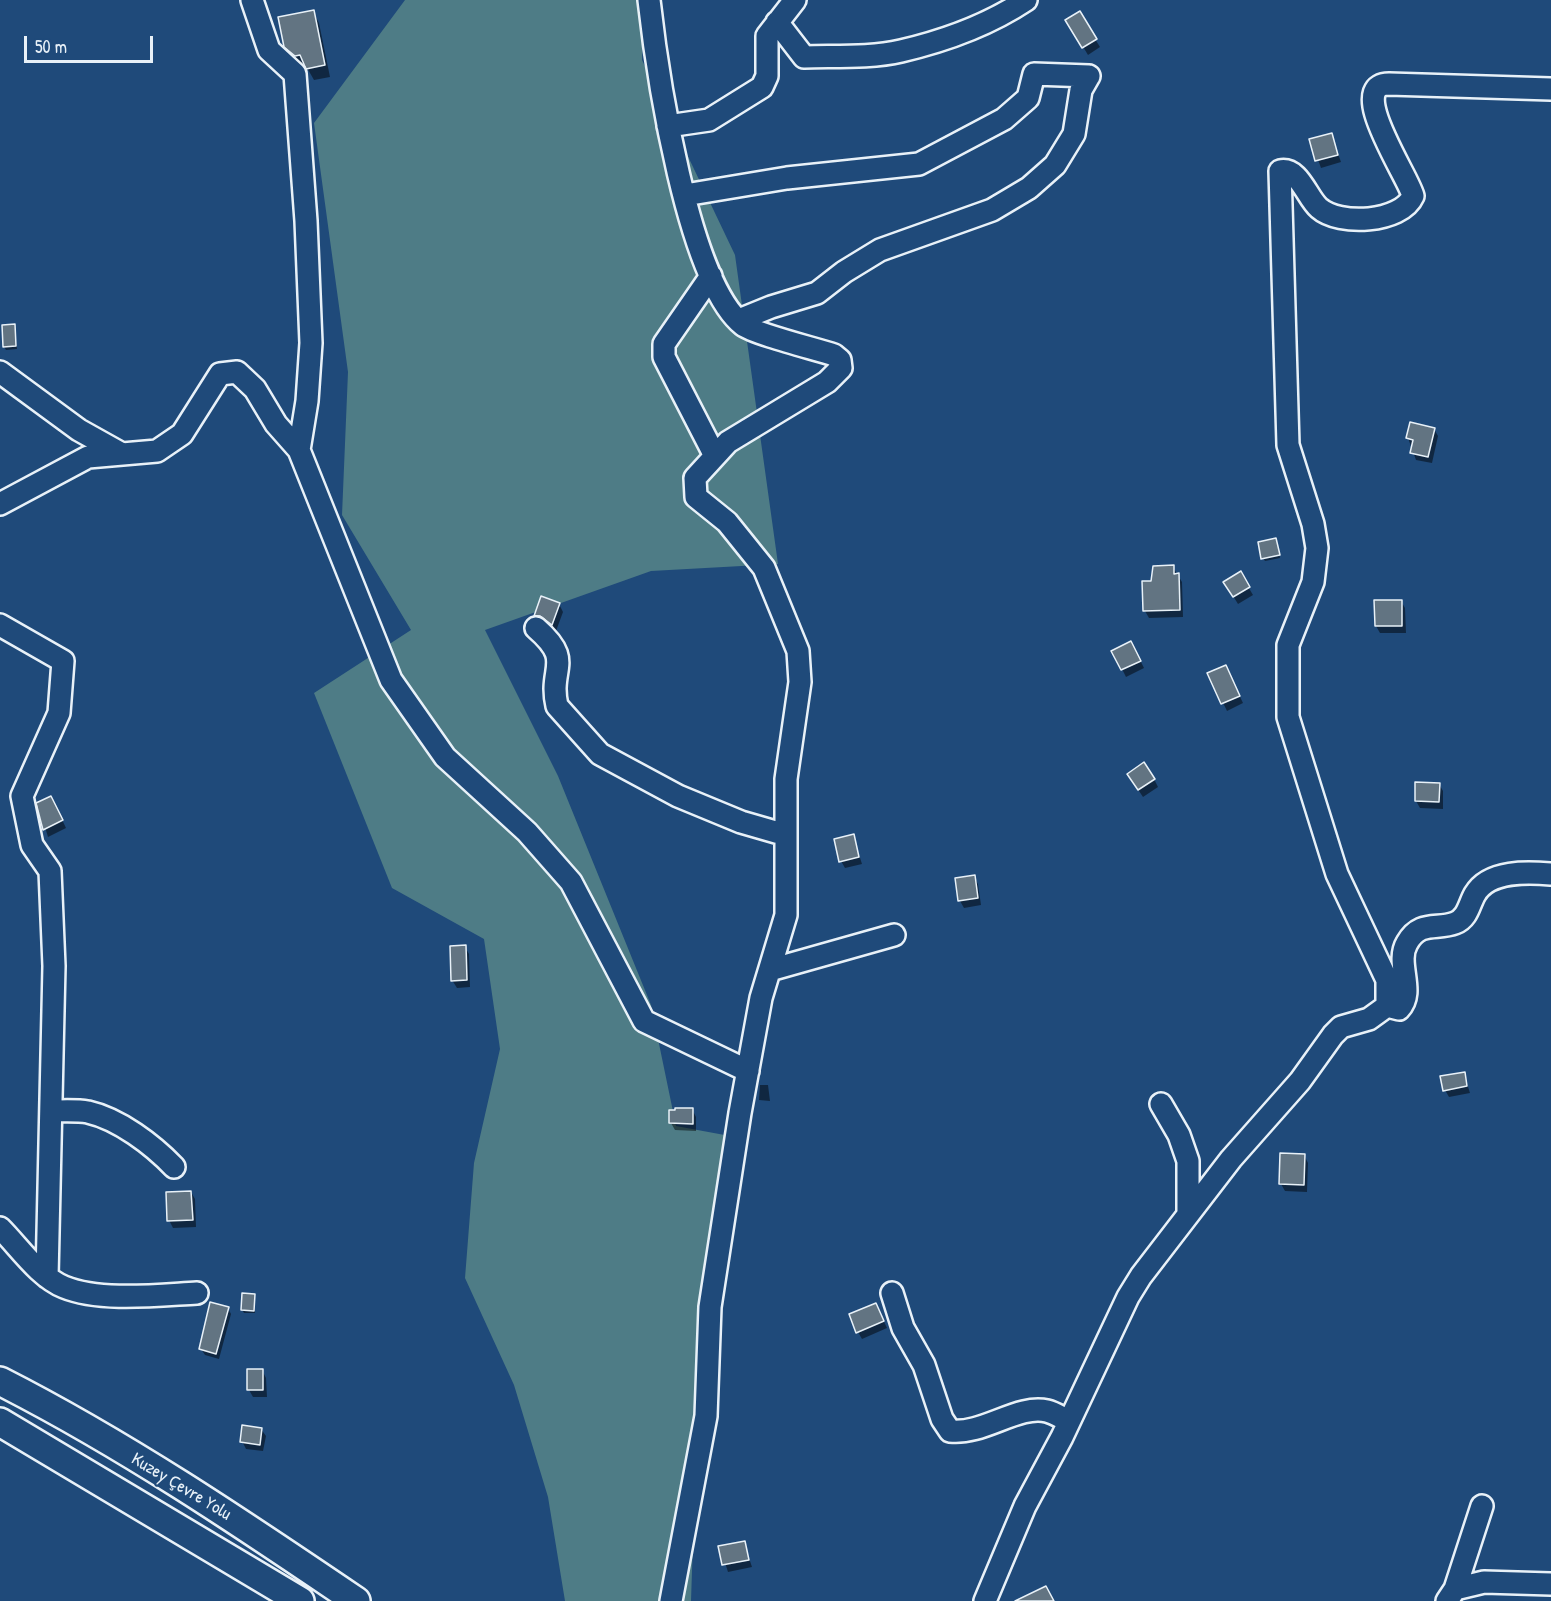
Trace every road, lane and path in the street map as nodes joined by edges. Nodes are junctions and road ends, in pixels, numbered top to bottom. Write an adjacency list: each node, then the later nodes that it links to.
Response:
1 (252, 0): 12 (street)
2 (649, 0): 7 (street)
3 (795, 0): 5 (street)
4 (1026, 0): 5 (street)
5 (777, 22): 7 (street)
6 (1551, 90): 22 (street)
7 (668, 126): 8 (street)
8 (685, 195): 9 (street); 10 (street)
9 (711, 276): 10 (street); 14 (street)
10 (739, 320): 14 (street)
11 (0, 372): 13 (street)
12 (299, 450): 13 (street); 23 (street)
13 (122, 454): 15 (street)
14 (715, 456): 18 (street)
15 (0, 504)
16 (0, 626): 25 (street)
17 (536, 628): 18 (street)
18 (786, 835): 21 (street)
19 (1551, 874): 22 (street)
20 (894, 935): 21 (street)
21 (770, 970): 23 (street)
22 (1387, 1006): 27 (street)
23 (748, 1071): 40 (street)
24 (1161, 1104): 27 (street)
25 (51, 1111): 26 (street); 29 (street)
26 (174, 1167)
27 (1188, 1215): 33 (street)
28 (0, 1228): 29 (street)
29 (48, 1276): 30 (street)
30 (197, 1293)
31 (892, 1293): 33 (street)
32 (0, 1381): 39 (main road, Kuzey Çevre Yolu)
33 (1069, 1421): 41 (street)
34 (0, 1422): 38 (main road, Kuzey Çevre Yolu)
35 (1482, 1506): 37 (street)
36 (1551, 1584): 37 (street)
37 (1451, 1595)
38 (300, 1601)
39 (356, 1601)
40 (671, 1601)
41 (985, 1601)

